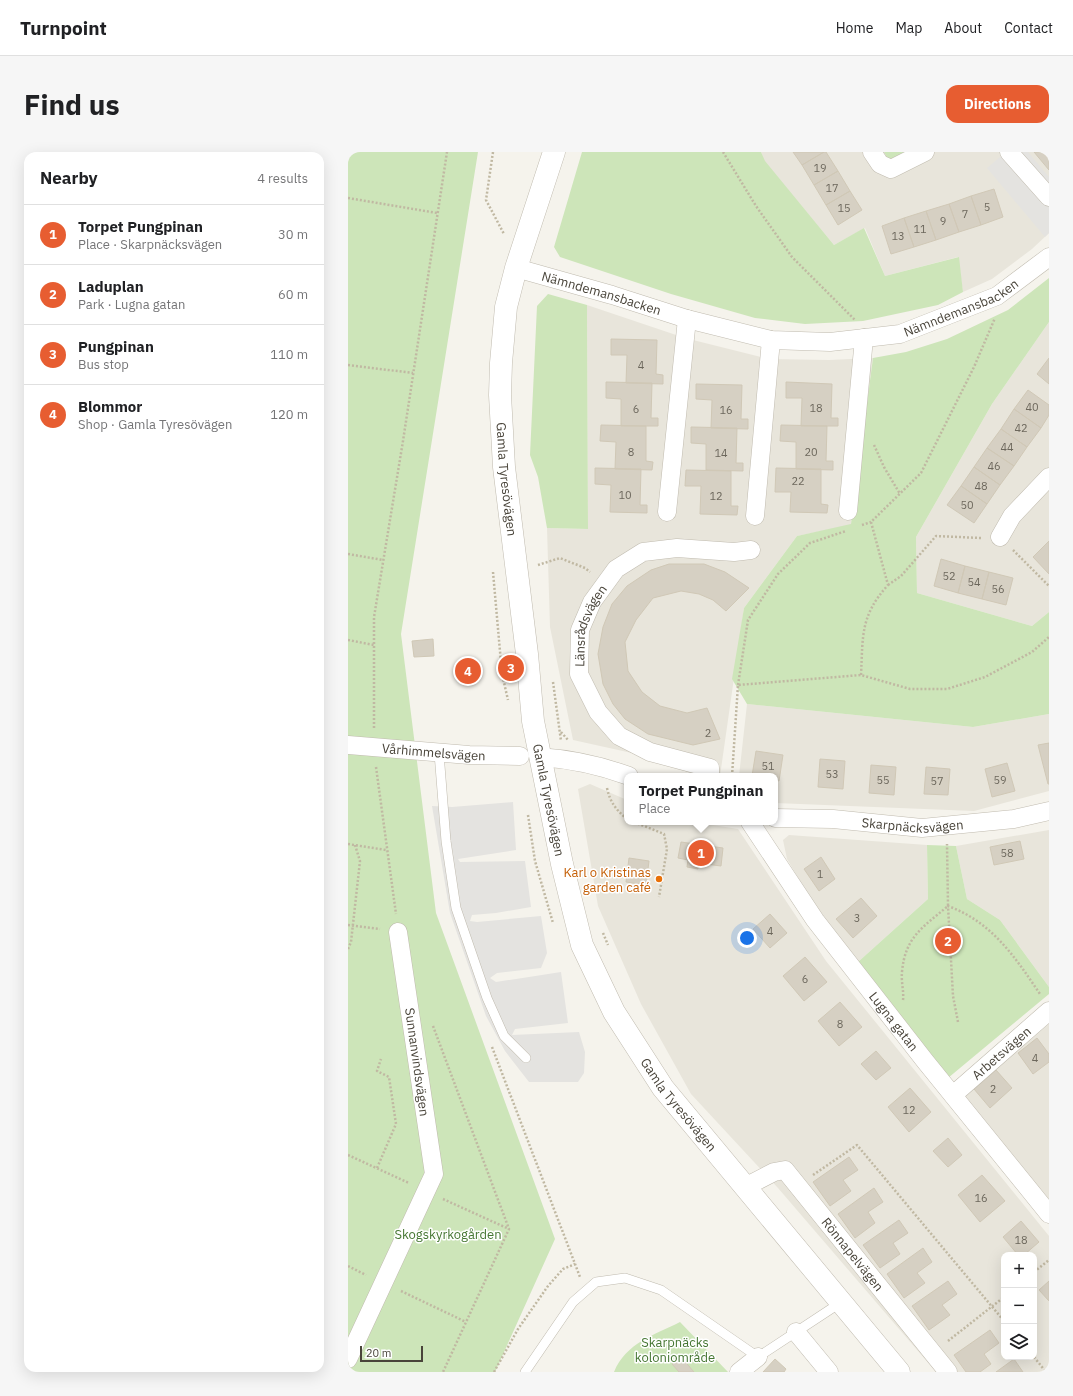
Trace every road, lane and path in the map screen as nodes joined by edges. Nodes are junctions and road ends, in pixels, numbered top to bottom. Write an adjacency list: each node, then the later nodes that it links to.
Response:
1 (447, 152): 10 (path)
2 (493, 152): 11 (path)
3 (554, 152): 13 (street, Gamla Tyresövägen)
4 (723, 152): 16 (path)
5 (872, 152): 6 (street)
6 (925, 152)
7 (1009, 152): 8 (street)
8 (1049, 197)
9 (348, 198): 10 (path)
10 (438, 213): 20 (path)
11 (508, 230)
12 (1049, 257): 17 (street, Nämndemansbacken)
13 (516, 268): 15 (street, Nämndemansbacken); 48 (street, Gamla Tyresövägen)
14 (998, 312): 23 (path)
15 (687, 319): 18 (street, Nämndemansbacken); 25 (street)
16 (856, 321)
17 (864, 338): 18 (street, Nämndemansbacken); 24 (street)
18 (771, 340): 26 (street)
19 (348, 365): 20 (path)
20 (413, 373): 33 (path)
21 (872, 440): 23 (path)
22 (1049, 477): 30 (street)
23 (900, 494): 27 (path)
24 (848, 511)
25 (667, 512)
26 (755, 516)
27 (872, 522): 28 (path); 37 (path)
28 (858, 527)
29 (851, 529): 43 (path)
30 (1000, 537): 37 (path); 38 (path)
31 (751, 550): 36 (street, Länsrådsvägen)
32 (348, 554): 33 (path)
33 (383, 560): 41 (path)
34 (493, 565): 44 (path)
35 (535, 566): 36 (path)
36 (604, 585): 49 (street, Länsrådsvägen)
37 (888, 585): 42 (path)
38 (1049, 586)
39 (1049, 637): 42 (path)
40 (348, 640): 41 (path)
41 (374, 644): 46 (path)
42 (861, 675): 43 (path)
43 (738, 685): 50 (path)
44 (509, 704)
45 (348, 744): 46 (street, Vårhimmelsvägen)
46 (374, 748): 47 (street, Vårhimmelsvägen); 62 (path)
47 (439, 753): 48 (street, Vårhimmelsvägen); 74 (lane)
48 (529, 756): 51 (street); 79 (street, Gamla Tyresövägen)
49 (710, 773)
50 (732, 773)
51 (624, 774)
52 (606, 782): 55 (path)
53 (1049, 811): 56 (street, Skarpnäcksvägen)
54 (528, 812): 67 (path)
55 (624, 816)
56 (778, 818)
57 (642, 825): 63 (path)
58 (752, 825): 71 (street, Lugna gatan)
59 (947, 841): 64 (path)
60 (348, 844): 61 (path)
61 (355, 845): 62 (path); 66 (path)
62 (386, 850): 68 (path)
63 (659, 897)
64 (948, 906): 70 (path); 71 (path); 73 (path)
65 (348, 925): 66 (path)
66 (352, 925): 68 (path); 69 (path)
67 (554, 930)
68 (398, 932): 85 (street, Sunnanvindsvägen)
69 (348, 949)
70 (1047, 1003): 76 (street, Arbetsvägen)
71 (892, 1020): 76 (street, Lugna gatan)
72 (431, 1021): 90 (path)
73 (958, 1022)
74 (526, 1058)
75 (381, 1059): 77 (path)
76 (953, 1095): 80 (street, Lugna gatan)
77 (377, 1168)
78 (797, 1185): 79 (street, Rönnapelvägen); 88 (path); 92 (street, Rönnapelvägen)
79 (745, 1187): 87 (street, Gamla Tyresövägen)
80 (1049, 1214)
81 (1049, 1260): 84 (path)
82 (575, 1264): 97 (path)
83 (348, 1266): 85 (path)
84 (1037, 1270)
85 (383, 1283): 90 (path); 94 (street, Sunnanvindsvägen)
86 (1001, 1299): 88 (path)
87 (840, 1303): 91 (lane); 101 (street, Gamla Tyresövägen)
88 (992, 1306): 89 (path); 92 (path)
89 (1001, 1317)
90 (466, 1322): 96 (path)
91 (796, 1332): 93 (lane); 100 (street)
92 (934, 1353): 102 (street, Rönnapelvägen)
93 (758, 1357): 98 (lane); 99 (street)
94 (348, 1359)
95 (1036, 1360): 103 (path)
96 (443, 1372)
97 (494, 1372)
98 (525, 1372)
99 (739, 1372)
100 (829, 1372)
101 (899, 1372)
102 (948, 1372)
103 (1046, 1372)

